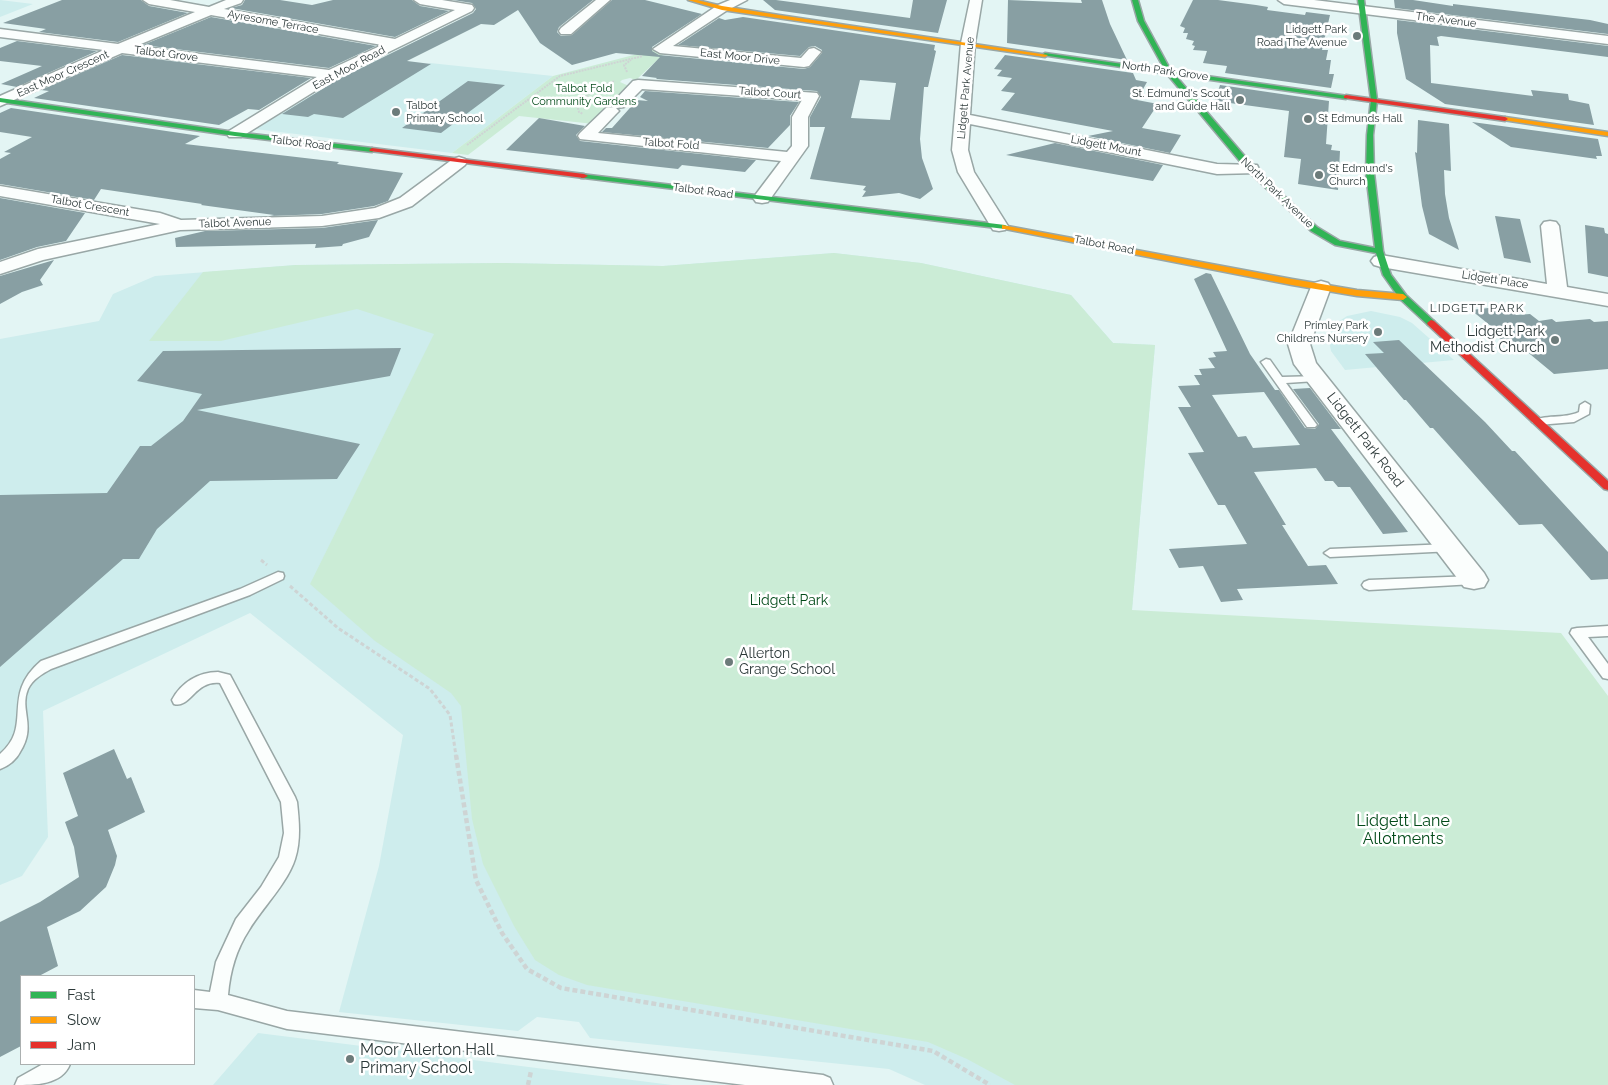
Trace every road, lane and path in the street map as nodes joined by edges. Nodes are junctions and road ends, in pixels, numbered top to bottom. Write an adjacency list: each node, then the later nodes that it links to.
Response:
1 (149, 0): 13 (street, Ayresome Terrace)
2 (237, 0): 13 (street, East Moor Crescent)
3 (420, 0): 10 (street)
4 (604, 0): 14 (street)
5 (691, 0): 12 (street, North Park Grove)
6 (741, 0): 12 (street)
7 (976, 0): 17 (street, Lidgett Park Avenue)
8 (1134, 0): 23 (street, North Park Avenue)
9 (1284, 0): 11 (street, The Avenue)
10 (439, 1): 18 (street, East Moor Road)
11 (1361, 5): 16 (street, The Avenue); 28 (street)
12 (722, 8): 17 (street, North Park Grove); 20 (street)
13 (209, 11): 18 (street, Ayresome Terrace); 19 (street, East Moor Crescent)
14 (566, 31)
15 (0, 32): 19 (street, Talbot Grove)
16 (1608, 40)
17 (968, 42): 23 (street, North Park Grove); 30 (street, Lidgett Park Avenue)
18 (396, 43): 24 (street, East Moor Road)
19 (121, 48): 24 (street, Talbot Grove); 29 (street, East Moor Crescent)
20 (660, 49): 21 (street, East Moor Drive); 22 (path)
21 (814, 52)
22 (637, 57): 25 (path); 27 (path)
23 (1169, 72): 28 (street, North Park Grove); 35 (street, North Park Avenue)
24 (331, 75): 31 (street, East Moor Road)
25 (621, 78): 26 (path); 27 (path)
26 (638, 84): 33 (street, Talbot Court); 33 (street, Talbot Fold)
27 (527, 100): 34 (path)
28 (1374, 100): 32 (street, North Park Grove); 41 (street)
29 (2, 101): 31 (street, Talbot Road)
30 (963, 118): 35 (street, Lidgett Mount); 39 (street, Lidgett Park Avenue)
31 (235, 134): 34 (street, Talbot Road)
32 (1608, 134)
33 (790, 157): 37 (street, Talbot Court)
34 (453, 161): 37 (street, Talbot Road); 38 (street, Talbot Avenue)
35 (1251, 170): 41 (street, North Park Avenue)
36 (0, 191): 38 (street, Talbot Crescent)
37 (762, 198): 39 (street, Talbot Road)
38 (180, 225): 42 (street, Talbot Avenue)
39 (999, 226): 43 (street, Talbot Road)
40 (1550, 226): 44 (street)
41 (1380, 256): 44 (street, Lidgett Place); 45 (street)
42 (0, 268)
43 (1320, 287): 45 (street, Talbot Road); 48 (street, Lidgett Park Road)
44 (1558, 290): 46 (street, Lidgett Place)
45 (1403, 297): 51 (street)
46 (1608, 300)
47 (1266, 362): 49 (lane)
48 (1316, 378): 49 (lane); 54 (street, Lidgett Park Road)
49 (1280, 380): 52 (lane)
50 (1585, 405): 51 (lane)
51 (1538, 422): 53 (street)
52 (1311, 425)
53 (1608, 487)
54 (1449, 548): 55 (lane); 58 (street, Lidgett Park Road)
55 (1330, 553)
56 (261, 560): 57 (path)
57 (278, 576): 63 (lane); 69 (path)
58 (1474, 580): 59 (lane)
59 (1369, 585)
60 (1608, 631): 61 (lane)
61 (1608, 674)
62 (180, 700): 65 (lane)
63 (0, 762)
64 (195, 999): 65 (lane)
65 (218, 1001): 68 (lane)
66 (59, 1065): 67 (lane)
67 (25, 1085)
68 (824, 1085)
69 (990, 1085)

